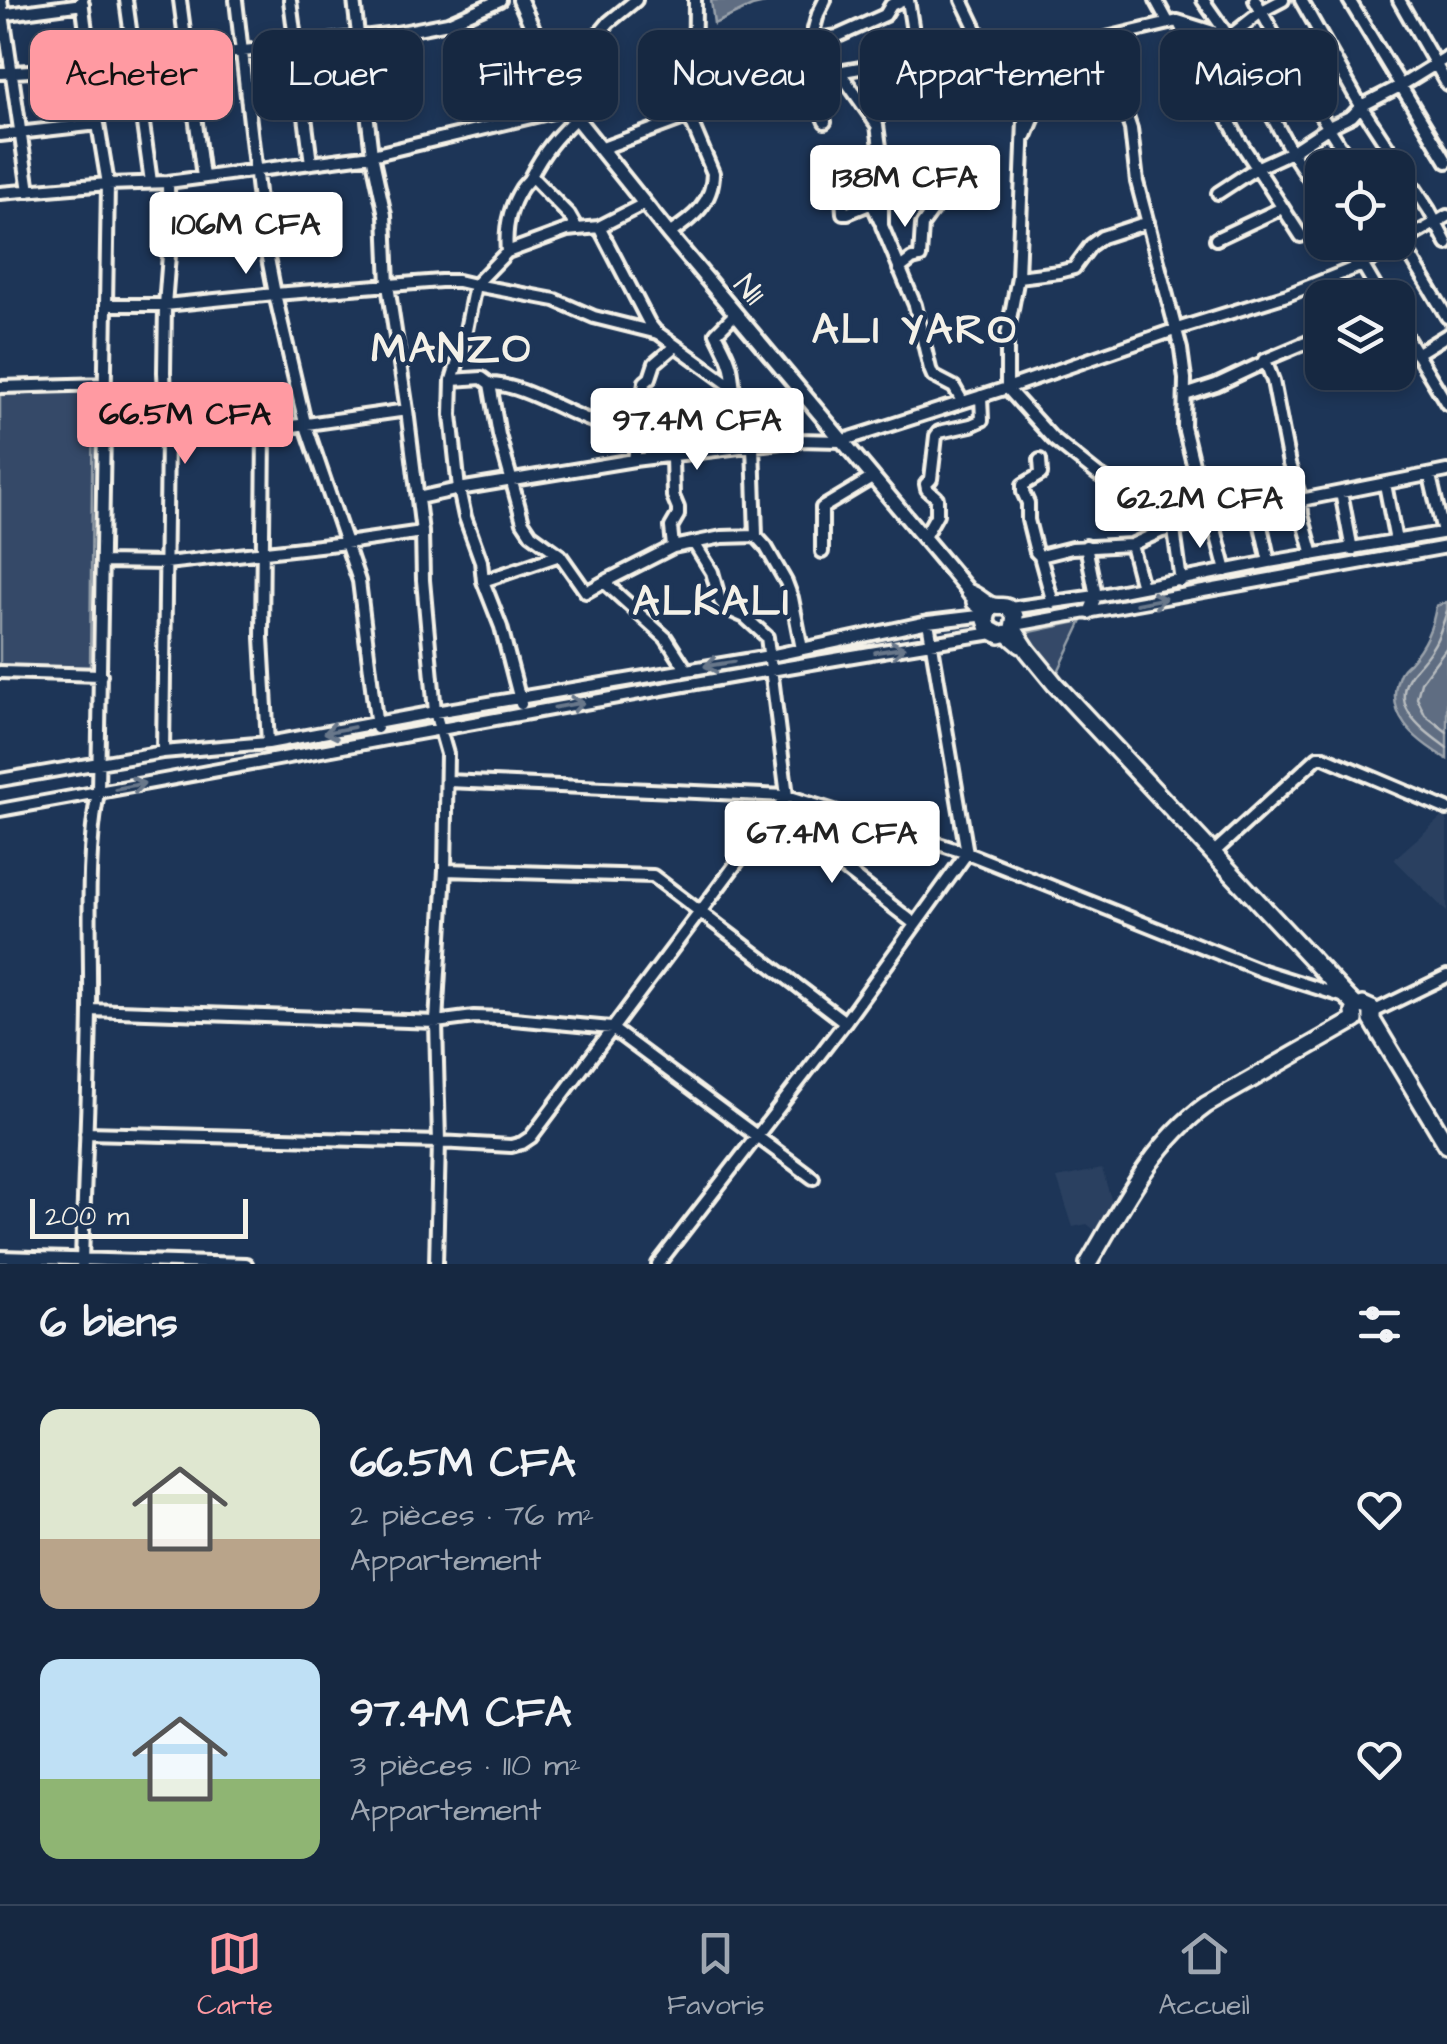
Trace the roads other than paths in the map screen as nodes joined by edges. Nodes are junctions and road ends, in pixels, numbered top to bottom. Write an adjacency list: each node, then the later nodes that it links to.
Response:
1 (1, 0): 23 (street)
2 (126, 0): 26 (street)
3 (180, 0): 27 (street)
4 (236, 0): 43 (street)
5 (290, 0): 28 (street)
6 (354, 0): 29 (street)
7 (500, 0): 30 (street)
8 (520, 0): 31 (main road, N11)
9 (636, 0): 32 (street)
10 (695, 0): 33 (street)
11 (826, 0): 34 (street)
12 (905, 0): 35 (street); 41 (street)
13 (962, 0): 36 (street)
14 (1156, 0): 24 (street)
15 (1203, 0): 38 (street)
16 (1255, 0): 22 (street)
17 (1283, 0): 22 (street)
18 (1301, 0): 52 (street)
19 (1349, 0): 51 (street)
20 (1399, 0): 46 (street)
21 (83, 2): 23 (street); 25 (street)
22 (1262, 11): 39 (street); 68 (street)
23 (2, 15): 49 (street)
24 (1173, 22): 37 (street); 40 (street); 78 (street)
25 (86, 30)
26 (130, 30)
27 (184, 30)
28 (293, 30)
29 (357, 30)
30 (410, 30)
31 (533, 30)
32 (603, 30)
33 (694, 30)
34 (814, 30)
35 (911, 30)
36 (976, 30)
37 (1203, 30)
38 (1224, 30)
39 (1238, 30)
40 (1140, 31)
41 (840, 35)
42 (253, 50): 43 (street)
43 (241, 51): 44 (street); 79 (street)
44 (233, 52)
45 (1447, 57): 46 (street)
46 (1434, 64): 50 (street); 51 (street)
47 (30, 71): 49 (street)
48 (840, 72): 96 (street)
49 (5, 73): 69 (street)
50 (1447, 84)
51 (1400, 86): 52 (street); 77 (street)
52 (1362, 106): 68 (street); 95 (street)
53 (98, 120): 67 (street)
54 (142, 120): 84 (street)
55 (196, 120): 82 (street)
56 (306, 120): 76 (street)
57 (368, 120): 75 (street)
58 (540, 120): 75 (street)
59 (568, 120): 81 (street)
60 (578, 120): 72 (main road, N11)
61 (678, 120): 72 (street)
62 (694, 120): 100 (street)
63 (1024, 120): 71 (street)
64 (1034, 120): 71 (street)
65 (1128, 120): 94 (street)
66 (1274, 120): 74 (street)
67 (98, 124): 69 (street); 87 (street)
68 (1328, 127): 73 (street); 74 (street)
69 (21, 132): 70 (street); 88 (street)
70 (0, 135)
71 (1024, 140): 110 (street)
72 (600, 149): 91 (main road, N11)
73 (1343, 150)
74 (1292, 152): 78 (street); 80 (street)
75 (372, 155): 76 (street); 112 (street)
76 (312, 162): 79 (street)
77 (1447, 162)
78 (1256, 168): 90 (street); 92 (street)
79 (256, 169): 82 (street); 114 (street)
80 (1305, 172)
81 (532, 176): 98 (street); 104 (street)
82 (204, 178): 85 (street)
83 (949, 180): 109 (street)
84 (151, 182): 85 (street); 87 (street)
85 (168, 182): 116 (street)
86 (842, 182): 96 (street)
87 (108, 184): 88 (street); 115 (street)
88 (29, 190): 89 (street)
89 (0, 193)
90 (1218, 193)
91 (644, 204): 97 (street); 100 (main road, N11)
92 (1282, 208): 101 (street); 102 (street)
93 (1447, 216): 95 (street)
94 (1148, 222): 110 (street); 119 (street)
95 (1436, 222): 99 (street); 103 (street)
96 (882, 226): 109 (street)
97 (600, 227): 98 (street); 120 (street)
98 (577, 229): 104 (street)
99 (1415, 232)
100 (668, 234): 117 (main road, N11)
101 (1301, 236)
102 (1216, 239)
103 (1447, 244)
104 (507, 252): 113 (street)
105 (1359, 260): 108 (street)
106 (1369, 260): 108 (street)
107 (1413, 260): 118 (street)
108 (1362, 265): 111 (street); 119 (street)
109 (899, 269): 134 (street)
110 (1018, 277): 130 (street)
111 (1371, 280)
112 (388, 285): 113 (street); 114 (street); 136 (street)
113 (476, 285): 120 (street); 126 (street)
114 (275, 294): 116 (street); 137 (street)
115 (106, 305): 116 (street); 127 (street)
116 (165, 306): 141 (street)
117 (735, 314): 131 (street); 143 (main road, N11)
118 (1447, 317)
119 (1177, 329): 130 (street); 132 (street)
120 (658, 334): 123 (street)
121 (1447, 336): 124 (street)
122 (1305, 343): 125 (street)
123 (674, 346): 131 (street); 138 (street)
124 (1416, 354): 135 (street)
125 (1265, 360): 132 (street); 156 (street)
126 (452, 380): 128 (street); 153 (street)
127 (105, 384): 129 (street); 140 (street)
128 (490, 384): 138 (street); 151 (street)
129 (0, 388)
130 (1007, 388): 133 (street); 159 (street)
131 (734, 391): 142 (street)
132 (1184, 395): 158 (street)
133 (981, 396): 134 (street); 163 (street)
134 (962, 401): 143 (street)
135 (1447, 404)
136 (408, 410): 137 (street); 155 (street)
137 (306, 423): 139 (street); 165 (street)
138 (639, 427): 146 (street)
139 (264, 430): 141 (street); 172 (street)
140 (106, 436): 141 (street); 177 (street)
141 (166, 437): 179 (street)
142 (797, 440): 143 (street); 144 (street)
143 (842, 441): 150 (main road, N11)
144 (753, 445): 145 (street); 162 (street)
145 (672, 457): 146 (street); 169 (street)
146 (634, 460): 151 (street)
147 (1040, 460): 176 (street)
148 (1447, 471): 149 (street)
149 (1430, 476): 152 (street); 161 (street)
150 (872, 478): 163 (main road, N11); 173 (street)
151 (512, 480): 153 (street); 174 (street)
152 (1385, 484): 154 (street); 164 (street)
153 (459, 489): 155 (street); 182 (street)
154 (1341, 492): 156 (street); 171 (street)
155 (418, 498): 160 (street)
156 (1301, 500): 157 (street); 175 (street)
157 (1258, 512): 158 (street); 178 (street)
158 (1210, 521): 159 (street); 180 (street)
159 (1168, 530): 167 (street); 181 (street)
160 (422, 532): 165 (street); 200 (street)
161 (1445, 532): 164 (street)
162 (756, 536): 166 (street); 193 (street)
163 (924, 537): 185 (main road, N11)
164 (1396, 541): 171 (street)
165 (346, 544): 172 (street); 202 (street)
166 (694, 544): 169 (street); 194 (street)
167 (1131, 544): 168 (street); 184 (street)
168 (1086, 546): 176 (street); 186 (street)
169 (673, 547): 183 (street)
170 (1447, 547): 189 (street, one-way to 170)
171 (1352, 550): 175 (street)
172 (261, 552): 179 (street); 205 (street)
173 (822, 552)
174 (560, 555): 182 (street); 183 (street)
175 (1313, 555): 178 (street)
176 (1040, 556): 187 (street)
177 (102, 562): 179 (street); 198 (street)
178 (1268, 562): 180 (street)
179 (166, 563): 206 (street)
180 (1226, 571): 181 (street)
181 (1181, 581): 184 (street)
182 (483, 582): 199 (street)
183 (604, 582): 195 (street)
184 (1142, 587): 186 (street)
185 (970, 593): 188 (highway)
186 (1096, 596): 187 (street); 189 (street)
187 (1053, 602): 188 (street)
188 (994, 611): 190 (street); 191 (highway); 191 (highway)
189 (1089, 613): 191 (street)
190 (928, 622): 192 (street); 193 (street)
191 (1007, 630): 192 (street); 216 (highway)
192 (931, 644): 196 (street, one-way to 192); 215 (street)
193 (802, 649): 194 (street)
194 (770, 656): 195 (street, one-way to 195); 196 (street)
195 (686, 669): 199 (street)
196 (770, 669): 201 (street, one-way to 196); 211 (street)
197 (0, 672): 198 (street)
198 (102, 675): 207 (street)
199 (519, 698): 200 (street); 201 (street)
200 (435, 712): 202 (street); 203 (street)
201 (523, 713): 203 (street)
202 (376, 723): 204 (street); 205 (street, one-way to 205)
203 (439, 729): 204 (street); 209 (street)
204 (379, 740): 210 (street, one-way to 204)
205 (268, 743): 206 (street)
206 (163, 752): 207 (street)
207 (99, 763): 208 (street); 210 (street)
208 (0, 780)
209 (448, 781): 211 (street); 217 (street)
210 (98, 792): 213 (street); 221 (street)
211 (787, 796): 214 (street); 215 (street)
212 (1447, 809): 216 (street)
213 (0, 810)
214 (775, 815): 218 (street); 219 (street)
215 (967, 853): 219 (street); 222 (street)
216 (1212, 854): 222 (highway)
217 (445, 870): 218 (street); 223 (street)
218 (702, 912): 224 (street); 225 (street)
219 (915, 924): 224 (street)
220 (1447, 976): 222 (street)
221 (90, 1010): 223 (street); 226 (street)
222 (1362, 1015): 229 (highway); 230 (highway); 237 (highway); 238 (highway)
223 (436, 1022): 225 (street); 228 (street)
224 (845, 1022): 227 (street)
225 (612, 1028): 227 (street); 228 (street)
226 (86, 1133): 228 (street); 233 (street)
227 (758, 1136): 231 (street); 236 (street)
228 (439, 1142): 235 (street)
229 (1447, 1145)
230 (1447, 1158)
231 (813, 1178)
232 (0, 1257): 233 (street)
233 (82, 1262): 234 (street)
234 (246, 1264)
235 (436, 1264)
236 (658, 1264)
237 (1088, 1264)
238 (1096, 1264)

